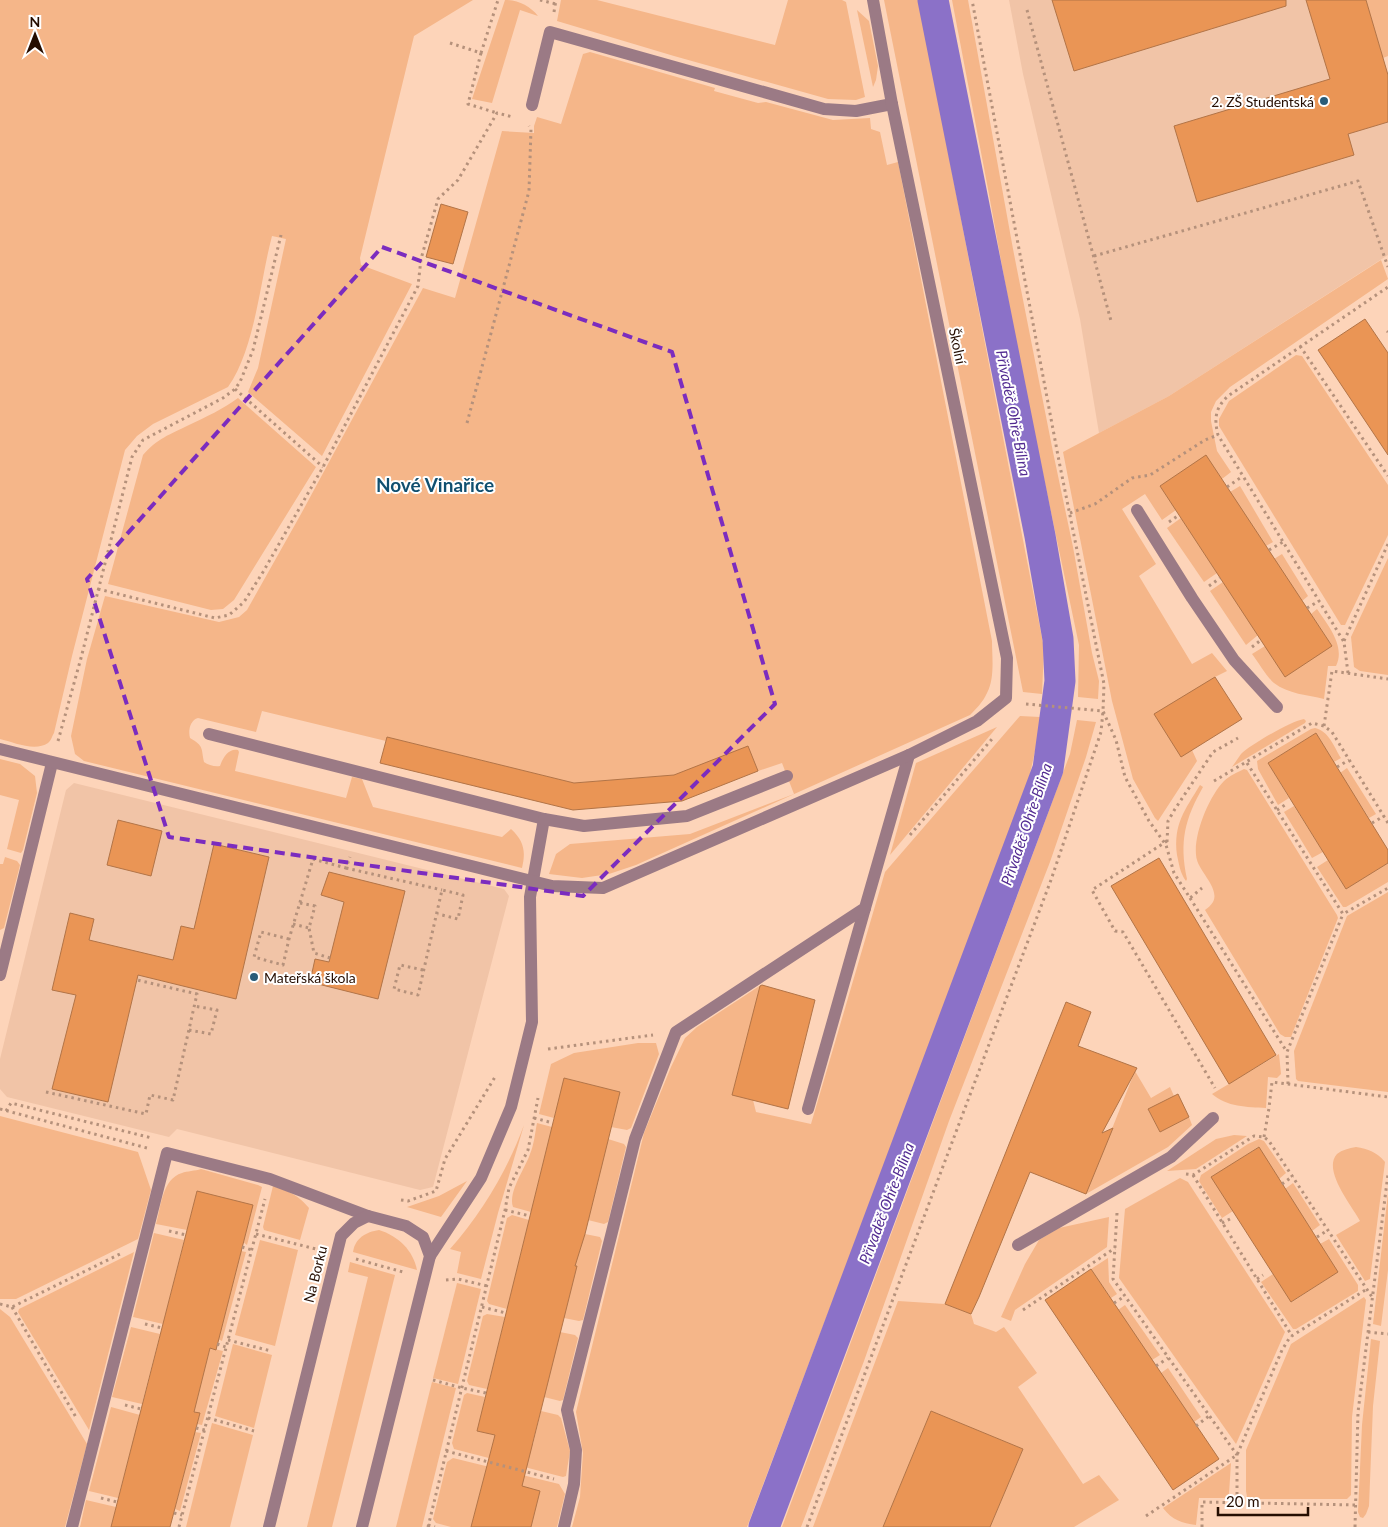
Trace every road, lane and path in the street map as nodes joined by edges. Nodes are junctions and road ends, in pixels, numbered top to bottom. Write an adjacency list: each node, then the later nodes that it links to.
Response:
1 (498, 0): 8 (path)
2 (540, 0): 5 (path)
3 (872, 0): 9 (street, Školní)
4 (972, 0): 29 (path)
5 (556, 4)
6 (1027, 10): 14 (path)
7 (450, 43): 8 (path)
8 (481, 53): 11 (path)
9 (892, 104): 10 (street); 47 (street, Školní)
10 (532, 105): 12 (path)
11 (497, 113): 12 (path); 24 (path)
12 (527, 121): 22 (path)
13 (280, 235): 19 (path)
14 (1094, 256): 15 (path); 17 (path)
15 (1388, 267)
16 (1388, 287): 18 (path)
17 (1111, 321)
18 (1300, 346): 21 (path); 23 (path)
19 (235, 389): 24 (path); 33 (path)
20 (1338, 392): 21 (path)
21 (1333, 395): 26 (path)
22 (467, 422)
23 (1218, 436): 25 (path); 29 (path)
24 (323, 467): 33 (path)
25 (1243, 476): 27 (path); 30 (path)
26 (1388, 476)
27 (1227, 487)
28 (1137, 510): 40 (street)
29 (1070, 512): 41 (path)
30 (1283, 542): 32 (path); 34 (path)
31 (1388, 544): 36 (path)
32 (1269, 550)
33 (98, 589): 49 (path)
34 (1318, 601): 35 (path); 36 (path)
35 (1307, 608)
36 (1344, 642): 37 (path)
37 (1348, 673): 38 (path); 42 (path)
38 (1388, 679)
39 (1022, 704): 41 (path)
40 (1277, 706)
41 (1103, 710): 62 (path); 174 (path)
42 (1324, 726): 48 (path); 50 (path)
43 (209, 734): 57 (street)
44 (996, 734): 61 (path)
45 (1238, 738): 62 (path)
46 (0, 749): 49 (street)
47 (909, 755): 66 (street); 72 (street)
48 (1349, 760): 51 (path); 56 (path)
49 (52, 763): 60 (street); 80 (street)
50 (1248, 763): 53 (path); 55 (path)
51 (1337, 767)
52 (786, 776): 57 (street)
53 (1214, 781)
54 (1285, 805): 55 (path)
55 (1277, 810): 64 (path)
56 (1384, 816): 58 (path); 59 (path)
57 (544, 820): 66 (street)
58 (1372, 823)
59 (1388, 824)
60 (355, 837): 65 (path); 66 (street)
61 (905, 841)
62 (1167, 843): 70 (path); 91 (path)
63 (1316, 861): 64 (path)
64 (1311, 864): 74 (path)
65 (346, 868): 69 (path); 71 (path)
66 (532, 881): 88 (street)
67 (1202, 888): 70 (path)
68 (1388, 888): 74 (path)
69 (442, 890): 73 (path); 79 (path)
70 (1190, 898): 87 (path)
71 (300, 902): 75 (path); 76 (path)
72 (865, 908): 84 (street); 96 (street)
73 (438, 914)
74 (1343, 914): 87 (path)
75 (293, 924): 76 (path); 77 (path)
76 (309, 928): 78 (path)
77 (289, 939): 77 (path)
78 (330, 958)
79 (423, 970): 79 (path)
80 (0, 975)
81 (137, 980): 82 (path)
82 (194, 1006): 83 (path); 83 (path)
83 (189, 1030): 92 (path)
84 (676, 1032): 86 (path); 161 (street)
85 (550, 1040): 86 (path)
86 (550, 1049): 88 (path); 89 (path)
87 (1287, 1052): 90 (path)
88 (524, 1053): 110 (path); 126 (street)
89 (547, 1058)
90 (1288, 1084): 94 (path); 101 (path)
91 (1215, 1088)
92 (46, 1092)
93 (539, 1093): 98 (path)
94 (1388, 1097)
95 (0, 1109): 97 (path)
96 (808, 1109)
97 (6, 1111): 102 (path); 103 (path)
98 (534, 1118): 100 (path); 112 (path)
99 (1213, 1118): 121 (street)
100 (553, 1123)
101 (1264, 1137): 106 (path); 107 (path)
102 (156, 1139)
103 (167, 1153): 108 (street); 120 (street)
104 (1178, 1173): 106 (path)
105 (1388, 1174): 133 (path)
106 (1193, 1175): 116 (path)
107 (1292, 1176): 109 (path); 117 (path)
108 (270, 1179): 113 (street); 118 (path)
109 (1282, 1184)
110 (398, 1199)
111 (1118, 1205): 123 (path)
112 (505, 1210): 114 (path); 130 (path)
113 (368, 1216): 125 (street, Na Borku); 126 (street)
114 (530, 1216)
115 (1230, 1219): 116 (path)
116 (1222, 1223): 129 (path)
117 (1328, 1230): 119 (path); 131 (path)
118 (256, 1234): 124 (path); 125 (path)
119 (1317, 1237)
120 (145, 1241): 136 (path); 158 (street)
121 (1018, 1245)
122 (242, 1247): 124 (path)
123 (1115, 1248): 132 (path); 138 (path)
124 (252, 1250): 143 (path)
125 (336, 1254): 128 (path); 170 (street, Na Borku)
126 (430, 1256): 128 (street)
127 (1263, 1275): 129 (path)
128 (425, 1278): 130 (path); 171 (street)
129 (1257, 1279): 142 (path)
130 (487, 1286): 137 (path)
131 (1367, 1289): 133 (path); 142 (path)
132 (1125, 1296): 134 (path); 147 (path)
133 (1372, 1297): 140 (path)
134 (1114, 1303)
135 (0, 1304): 136 (path)
136 (12, 1307): 158 (path)
137 (482, 1307): 139 (path); 150 (path)
138 (1023, 1310)
139 (506, 1313)
140 (1368, 1332): 141 (path); 163 (path)
141 (1388, 1334)
142 (1292, 1336): 160 (path)
143 (228, 1340): 145 (path); 146 (path)
144 (217, 1344): 145 (path)
145 (226, 1347): 153 (path)
146 (271, 1351)
147 (1168, 1358): 148 (path); 152 (path)
148 (1156, 1366)
149 (433, 1380): 150 (path)
150 (462, 1388): 151 (path); 159 (path)
151 (486, 1394)
152 (1209, 1416): 154 (path); 160 (path)
153 (208, 1418): 156 (path); 157 (path)
154 (1196, 1426)
155 (196, 1428): 156 (path)
156 (205, 1430): 165 (path)
157 (254, 1431)
158 (93, 1446): 168 (street)
159 (446, 1451): 161 (path); 167 (path)
160 (1237, 1455): 162 (path); 166 (path)
161 (574, 1484): 173 (street)
162 (1237, 1503): 163 (path); 175 (path)
163 (1355, 1505): 176 (path)
164 (174, 1513): 165 (path)
165 (182, 1515): 169 (path)
166 (1146, 1516)
167 (428, 1526): 172 (path)
168 (72, 1527)
169 (180, 1527)
170 (269, 1527)
171 (362, 1527)
172 (435, 1527)
173 (564, 1527)
174 (807, 1527)
175 (1202, 1527)
176 (1354, 1527)

